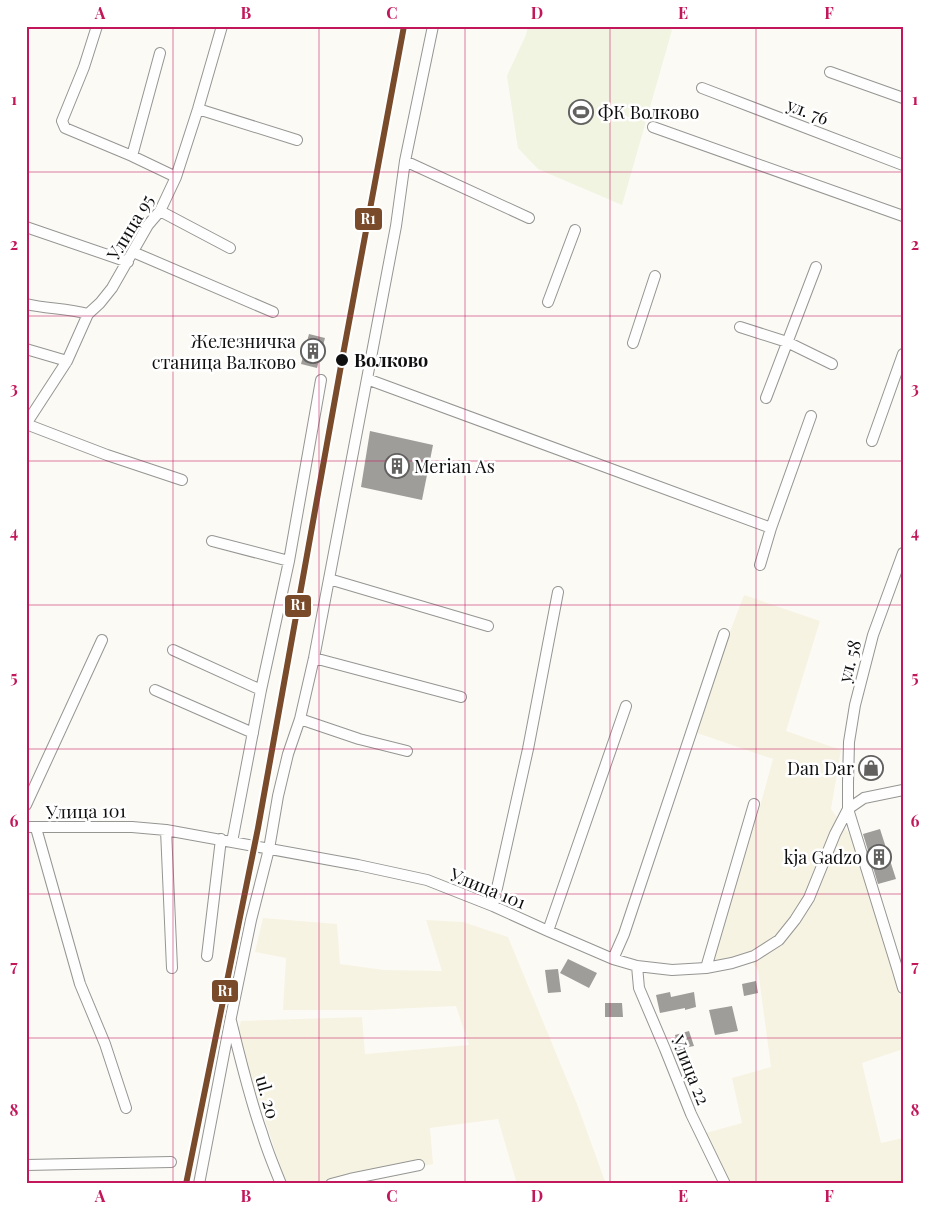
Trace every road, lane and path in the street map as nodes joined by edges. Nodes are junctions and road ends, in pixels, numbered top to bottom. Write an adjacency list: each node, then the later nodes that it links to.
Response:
1 (97, 26): 11 (street)
2 (222, 26): 8 (street, Улица 95)
3 (433, 26): 12 (street)
4 (160, 54): 11 (street)
5 (830, 72): 7 (street)
6 (702, 88): 13 (street, ул. 76)
7 (903, 98)
8 (198, 109): 10 (street); 14 (street, Улица 95)
9 (652, 127): 16 (street)
10 (297, 140)
11 (132, 156): 14 (street)
12 (405, 161): 17 (street); 36 (street)
13 (903, 165)
14 (176, 177): 15 (street, Улица 95)
15 (160, 211): 20 (street); 21 (street, Улица 95)
16 (903, 216)
17 (529, 218)
18 (26, 227): 22 (street)
19 (575, 230): 25 (street)
20 (230, 248)
21 (133, 252): 22 (street, Улица 95); 27 (street)
22 (128, 262): 28 (street, Улица 95)
23 (816, 266): 30 (street)
24 (655, 276): 31 (street)
25 (548, 302)
26 (26, 304): 28 (street)
27 (273, 312)
28 (88, 314): 34 (street, Улица 95)
29 (740, 327): 30 (street)
30 (787, 342): 35 (street); 38 (street)
31 (633, 343)
32 (26, 349): 34 (street)
33 (903, 354): 41 (street)
34 (68, 361): 40 (street, Улица 95)
35 (832, 364)
36 (367, 378): 43 (street); 48 (street)
37 (321, 380): 46 (street)
38 (766, 398)
39 (810, 416): 43 (street)
40 (26, 424): 42 (street)
41 (872, 441)
42 (182, 480)
43 (770, 528): 47 (street)
44 (212, 541): 46 (street)
45 (903, 553): 65 (street, ул. 58)
46 (289, 562): 56 (street)
47 (760, 565)
48 (329, 579): 50 (street); 54 (street)
49 (558, 592): 71 (street)
50 (488, 626)
51 (724, 634): 74 (street)
52 (102, 640): 64 (street)
53 (173, 650): 56 (street)
54 (314, 658): 57 (street); 59 (street)
55 (155, 690): 60 (street)
56 (261, 690): 60 (street)
57 (460, 697)
58 (626, 706): 72 (street)
59 (300, 719): 61 (street); 70 (street)
60 (253, 733): 69 (street)
61 (407, 751)
62 (903, 790): 65 (street)
63 (754, 804): 77 (street)
64 (26, 805)
65 (848, 809): 77 (street, Улица 101); 78 (street)
66 (31, 828): 67 (street, Улица 101); 80 (street)
67 (166, 830): 68 (street, Улица 101); 76 (street)
68 (221, 839): 69 (street, Улица 101); 73 (street)
69 (232, 842): 70 (street, Улица 101)
70 (269, 849): 71 (street, Улица 101); 79 (street)
71 (493, 906): 72 (street, Улица 101)
72 (548, 932): 74 (street, Улица 101)
73 (207, 956)
74 (613, 959): 75 (street, Улица 101)
75 (637, 966): 77 (street, Улица 101); 87 (street, Улица 22)
76 (172, 968)
77 (706, 968)
78 (903, 988)
79 (230, 1017): 84 (street); 85 (street, ul. 20)
80 (126, 1108)
81 (171, 1162): 82 (street)
82 (26, 1165)
83 (419, 1165): 86 (street)
84 (199, 1184)
85 (281, 1184)
86 (331, 1184)
87 (725, 1184)

